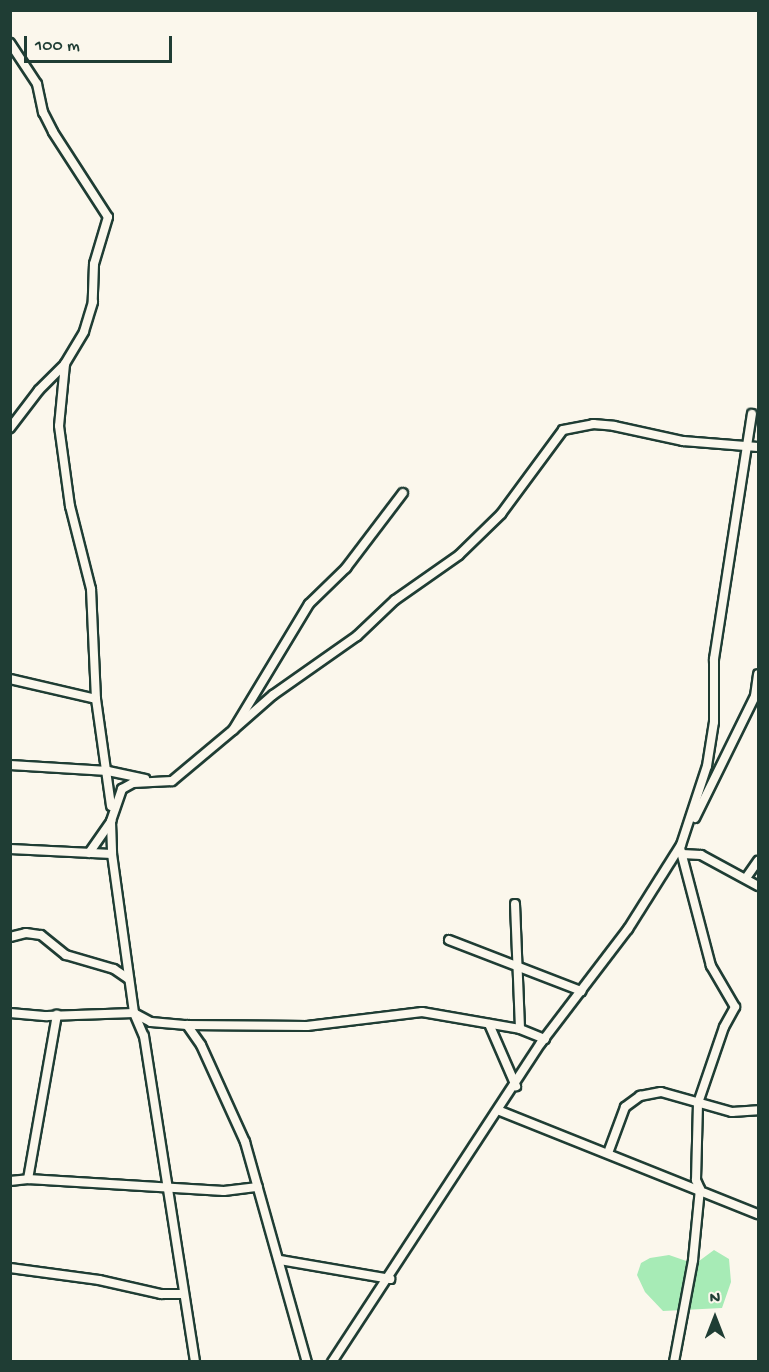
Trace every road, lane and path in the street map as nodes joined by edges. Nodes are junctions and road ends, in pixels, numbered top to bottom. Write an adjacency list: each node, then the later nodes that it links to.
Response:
1 (10, 43): 2 (street)
2 (65, 364): 4 (street); 10 (street)
3 (752, 414): 5 (street)
4 (10, 428)
5 (748, 445): 6 (street); 11 (street); 17 (street)
6 (759, 447)
7 (403, 493): 11 (street)
8 (759, 674): 17 (street)
9 (10, 679): 10 (street)
10 (96, 699): 13 (street)
11 (233, 730): 14 (street)
12 (10, 765): 13 (street)
13 (108, 771): 14 (street); 15 (street)
14 (160, 783): 15 (street)
15 (111, 821): 18 (street); 19 (street)
16 (10, 849): 18 (street)
17 (681, 851): 21 (street); 28 (street); 37 (street)
18 (89, 853): 19 (street)
19 (112, 854): 27 (street)
20 (759, 861): 21 (street)
21 (746, 878): 22 (street)
22 (759, 886)
23 (515, 904): 26 (street)
24 (10, 937): 27 (street)
25 (449, 940): 26 (street)
26 (517, 966): 28 (street); 34 (street)
27 (129, 979): 30 (street)
28 (581, 991): 35 (street)
29 (10, 1013): 31 (street)
30 (134, 1013): 31 (street); 33 (street); 44 (street)
31 (57, 1015): 41 (street)
32 (489, 1024): 33 (street); 34 (street); 36 (street)
33 (187, 1025): 43 (street)
34 (520, 1029): 35 (street)
35 (545, 1039): 36 (street)
36 (516, 1086): 39 (street)
37 (698, 1102): 38 (street); 40 (street); 45 (street)
38 (759, 1110)
39 (500, 1111): 40 (street); 49 (street)
40 (608, 1153): 45 (street)
41 (28, 1179): 42 (street); 44 (street)
42 (10, 1181)
43 (258, 1187): 44 (street); 47 (street)
44 (167, 1188): 50 (street)
45 (700, 1189): 46 (street); 54 (street)
46 (759, 1214)
47 (280, 1260): 49 (street); 52 (street)
48 (10, 1268): 50 (street)
49 (390, 1279): 53 (street)
50 (183, 1294): 51 (street)
51 (195, 1362)
52 (307, 1362)
53 (332, 1362)
54 (674, 1362)

